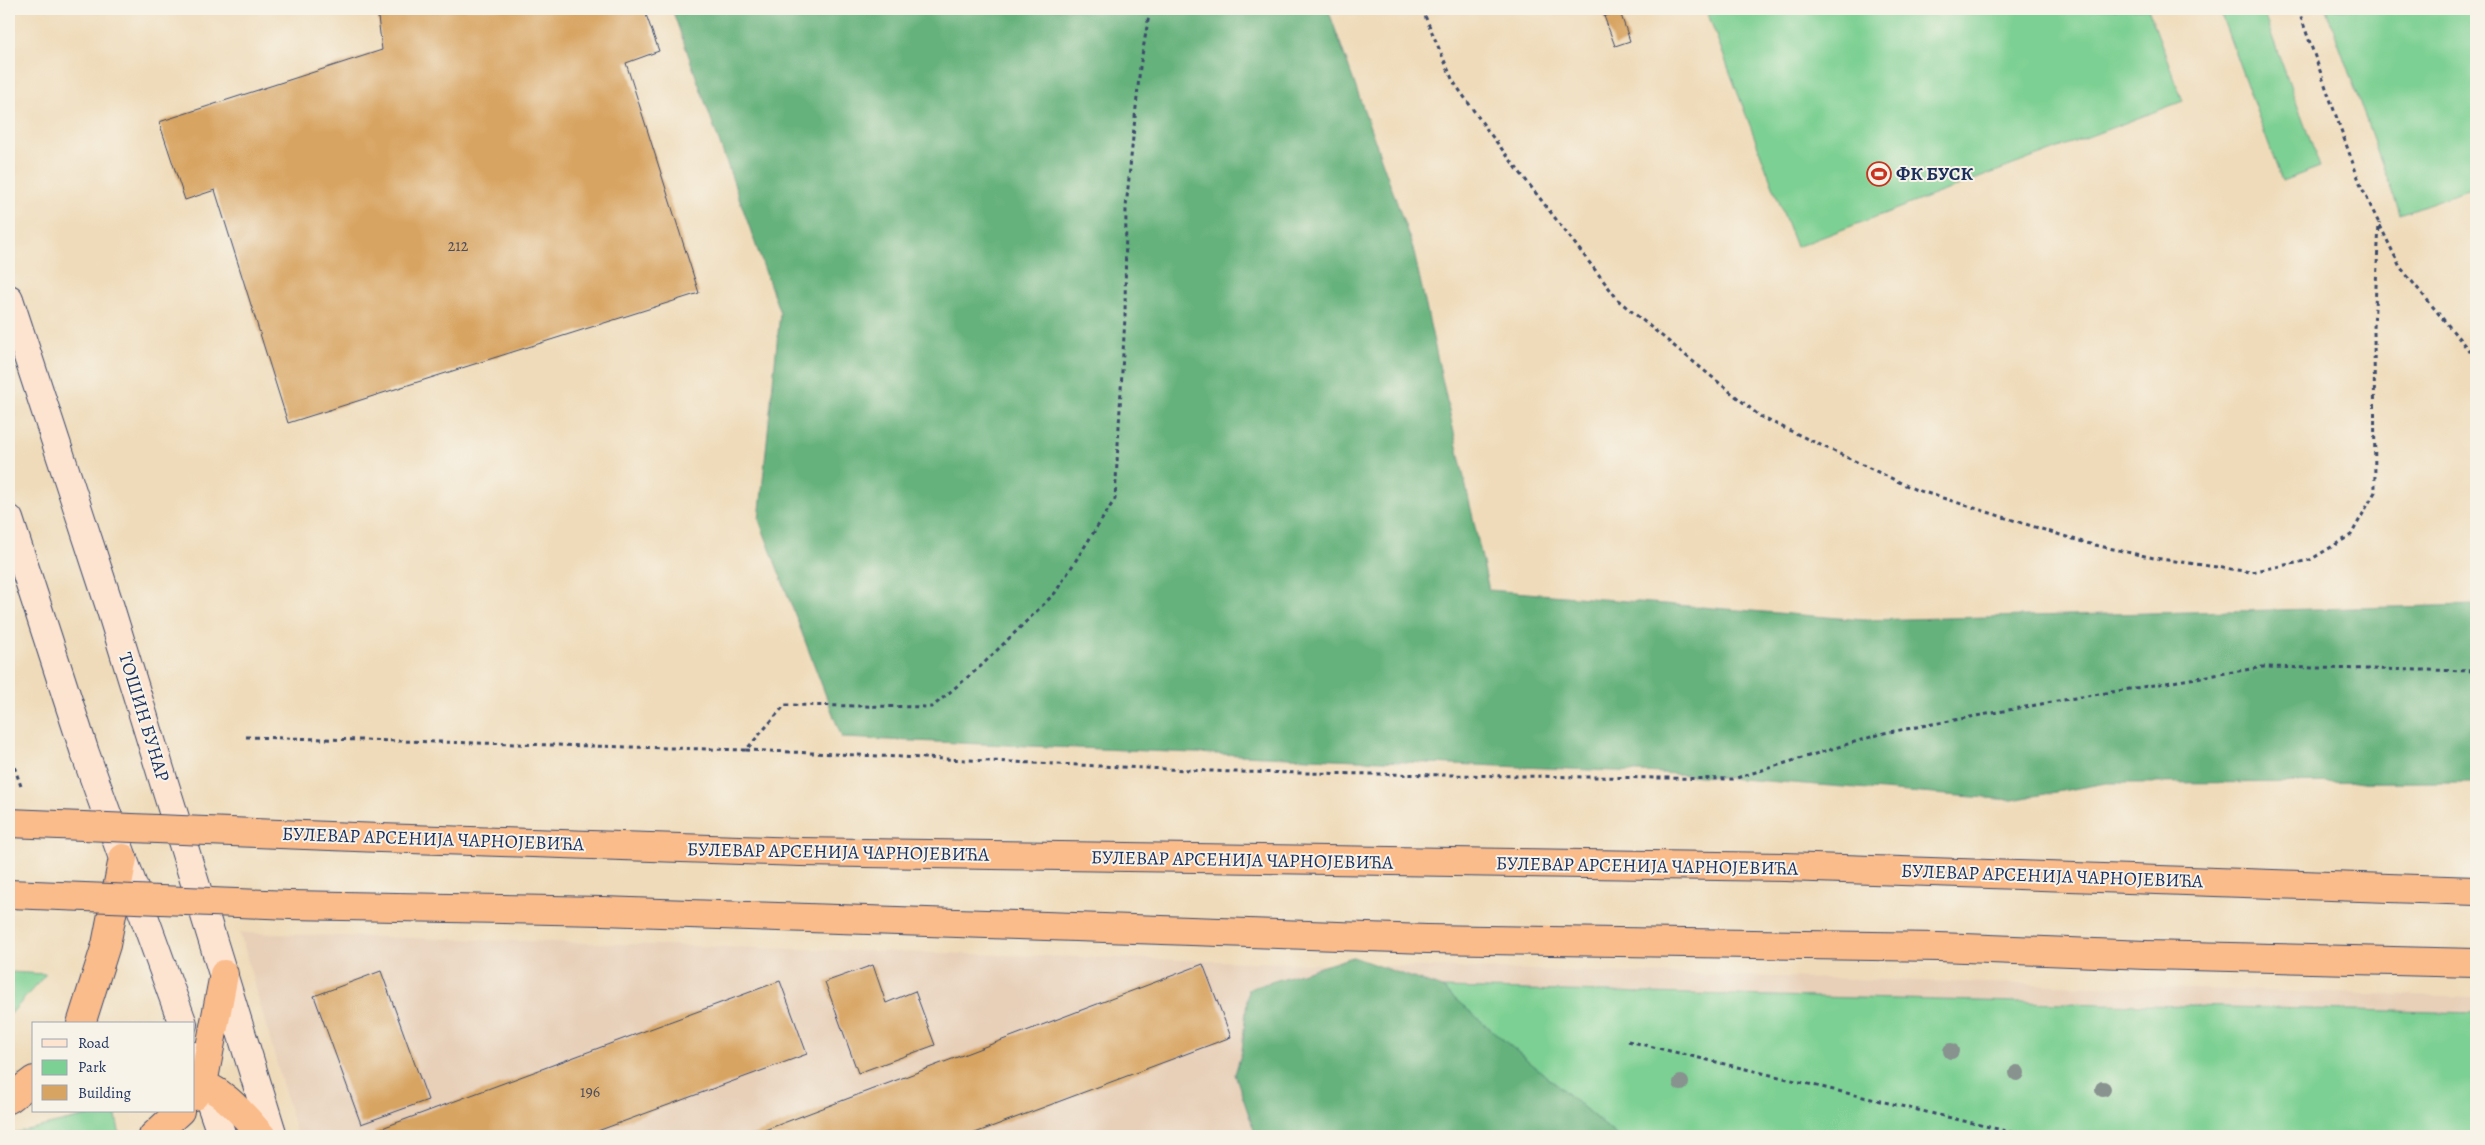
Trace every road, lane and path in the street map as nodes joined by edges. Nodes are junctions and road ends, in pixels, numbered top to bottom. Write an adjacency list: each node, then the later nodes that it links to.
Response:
1 (1150, 9): 10 (path)
2 (1422, 9): 4 (path)
3 (2298, 9): 4 (path)
4 (2379, 223): 6 (path)
5 (9, 299): 16 (main road, ТОШИН БУНАР)
6 (2476, 359)
7 (9, 519): 12 (main road)
8 (2476, 670): 10 (path)
9 (246, 736): 10 (path)
10 (746, 750)
11 (9, 823): 13 (highway, БУЛЕВАР АРСЕНИЈА ЧАРНОЈЕВИЋА, bridge)
12 (123, 858): 17 (highway); 18 (main road)
13 (2476, 891)
14 (9, 894): 15 (highway, bridge)
15 (2476, 963)
16 (224, 974): 22 (highway); 30 (main road, ТОШИН БУНАР)
17 (82, 1022)
18 (182, 1022)
19 (1628, 1041): 31 (path)
20 (195, 1066): 22 (main road)
21 (32, 1082): 23 (highway)
22 (197, 1087): 28 (main road); 29 (highway)
23 (9, 1099)
24 (32, 1106): 25 (highway)
25 (9, 1112)
26 (179, 1112): 27 (highway)
27 (153, 1136)
28 (222, 1136)
29 (262, 1136)
30 (273, 1136)
31 (2027, 1136)

